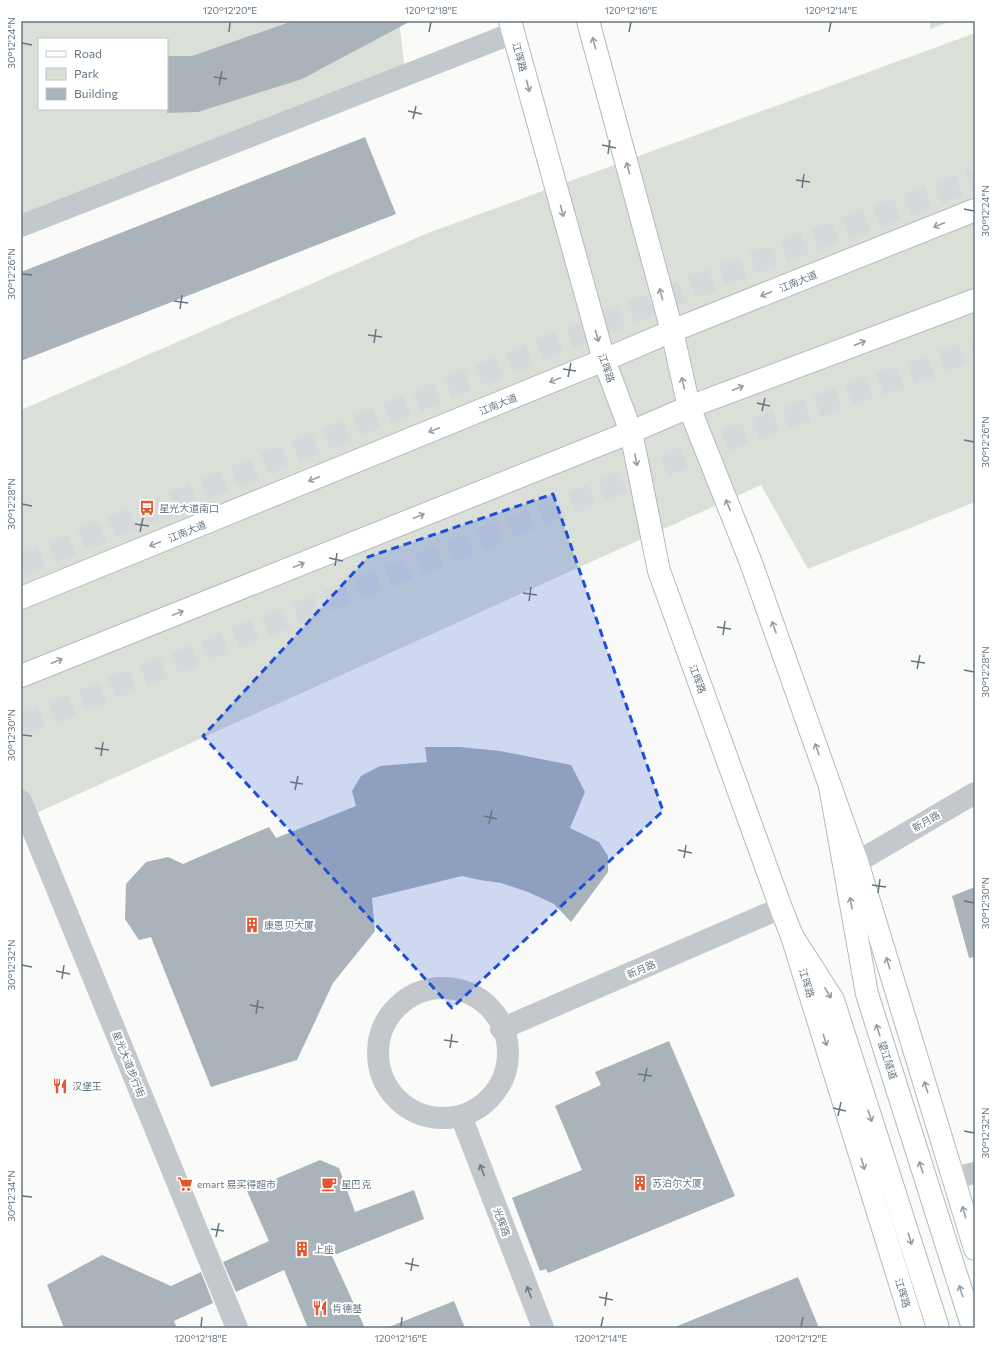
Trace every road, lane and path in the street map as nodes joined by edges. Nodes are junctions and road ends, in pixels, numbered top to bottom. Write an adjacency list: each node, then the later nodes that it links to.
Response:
1 (588, 21): 6 (main road, one-way to 1)
2 (512, 27): 4 (street); 7 (main road, 江晖路, one-way to 7)
3 (975, 210): 6 (main road, 江南大道, one-way to 6)
4 (21, 226)
5 (975, 300): 8 (main road, one-way to 5)
6 (672, 331): 7 (main road, 江南大道); 8 (main road, one-way to 6)
7 (604, 360): 9 (main road, 江晖路); 10 (main road, 江南大道, one-way to 10)
8 (688, 407): 9 (main road); 12 (main road, one-way to 8)
9 (631, 432): 11 (main road, one-way to 9); 16 (main road, 江晖路, one-way to 16)
10 (21, 598)
11 (21, 676)
12 (830, 786): 15 (main road); 27 (main road, 望江隧道, one-way to 12)
13 (975, 793): 15 (street, 新月路)
14 (21, 801): 23 (street, 星光大道步行街)
15 (857, 862): 21 (main road, one-way to 15)
16 (781, 908): 17 (main road, 江晖路); 18 (street, 新月路)
17 (792, 936): 25 (main road, 江晖路, one-way to 25); 26 (main road, one-way to 26)
18 (501, 1029): 19 (street); 19 (street)
19 (461, 1116): 24 (street, 光辉路, one-way to 19)
20 (975, 1173): 21 (street)
21 (953, 1178): 22 (main road, one-way to 21)
22 (975, 1249)
23 (237, 1328)
24 (543, 1328)
25 (914, 1328)
26 (938, 1328)
27 (972, 1328)

